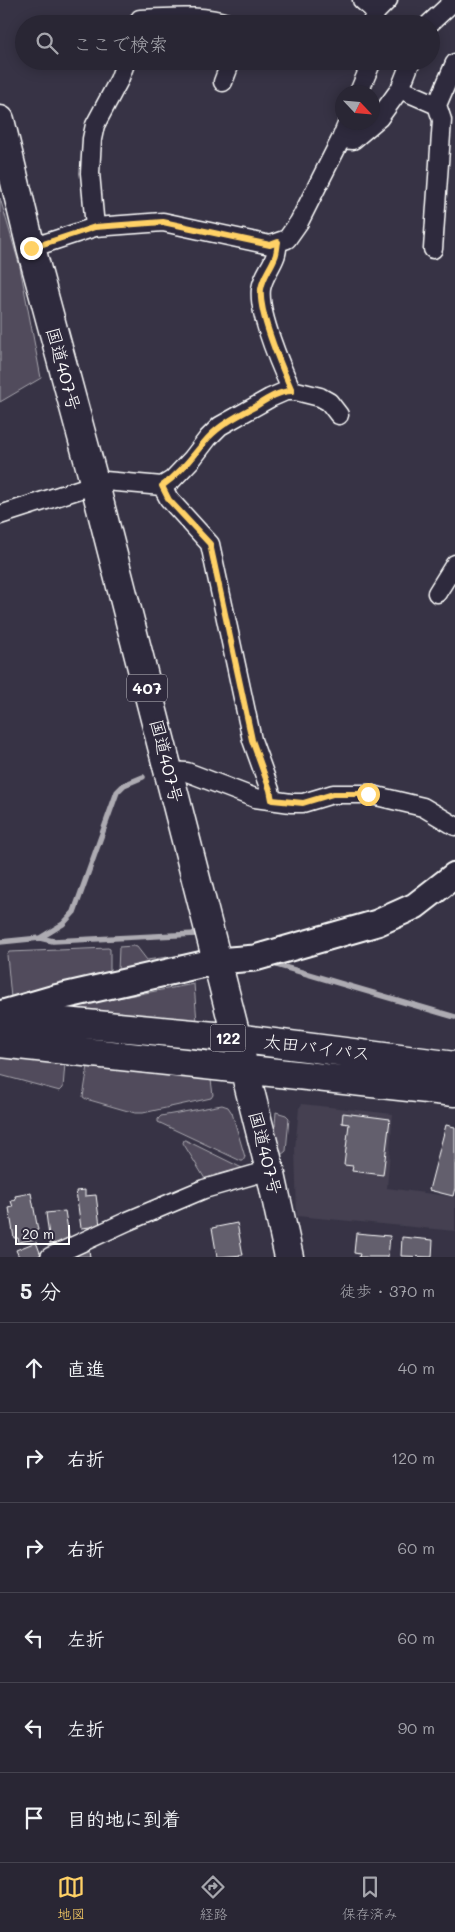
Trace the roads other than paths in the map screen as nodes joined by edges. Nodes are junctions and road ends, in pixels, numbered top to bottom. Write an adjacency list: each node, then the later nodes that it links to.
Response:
1 (362, 0): 3 (street)
2 (455, 0): 4 (street)
3 (378, 12)
4 (439, 15)
5 (455, 63): 13 (street)
6 (123, 70): 17 (street)
7 (227, 70): 10 (street)
8 (369, 70): 11 (street)
9 (407, 70): 12 (street)
10 (223, 82)
11 (363, 85)
12 (400, 89): 13 (street); 16 (street)
13 (445, 95): 20 (street)
14 (0, 120): 19 (highway, 国道407号 / 407)
15 (345, 130): 16 (street)
16 (341, 139): 18 (street)
17 (95, 227): 18 (street); 19 (street)
18 (278, 242): 21 (street)
19 (31, 248): 23 (highway, 国道407号 / 407)
20 (433, 248)
21 (292, 391): 22 (street); 24 (street)
22 (339, 415)
23 (95, 485): 24 (street); 25 (street); 28 (highway, 国道407号 / 407)
24 (162, 486): 29 (street)
25 (0, 515)
26 (455, 564): 27 (street)
27 (437, 593)
28 (168, 771): 29 (street); 32 (highway, 国道407号 / 407)
29 (272, 800): 30 (street)
30 (455, 826)
31 (455, 875): 32 (street)
32 (217, 961): 33 (street); 34 (highway, 国道407号 / 407)
33 (0, 1015): 34 (highway, 太田バイパス / 122)
34 (236, 1038): 36 (highway, 太田バイパス / 122); 37 (highway, 国道407号 / 407)
35 (0, 1043): 37 (highway, 太田バイパス / 122)
36 (455, 1066)
37 (244, 1070): 38 (highway, 太田バイパス / 122); 39 (highway, 国道407号 / 407)
38 (455, 1092)
39 (270, 1170): 40 (street); 41 (highway, 国道407号 / 407)
40 (50, 1257)
41 (289, 1257)

